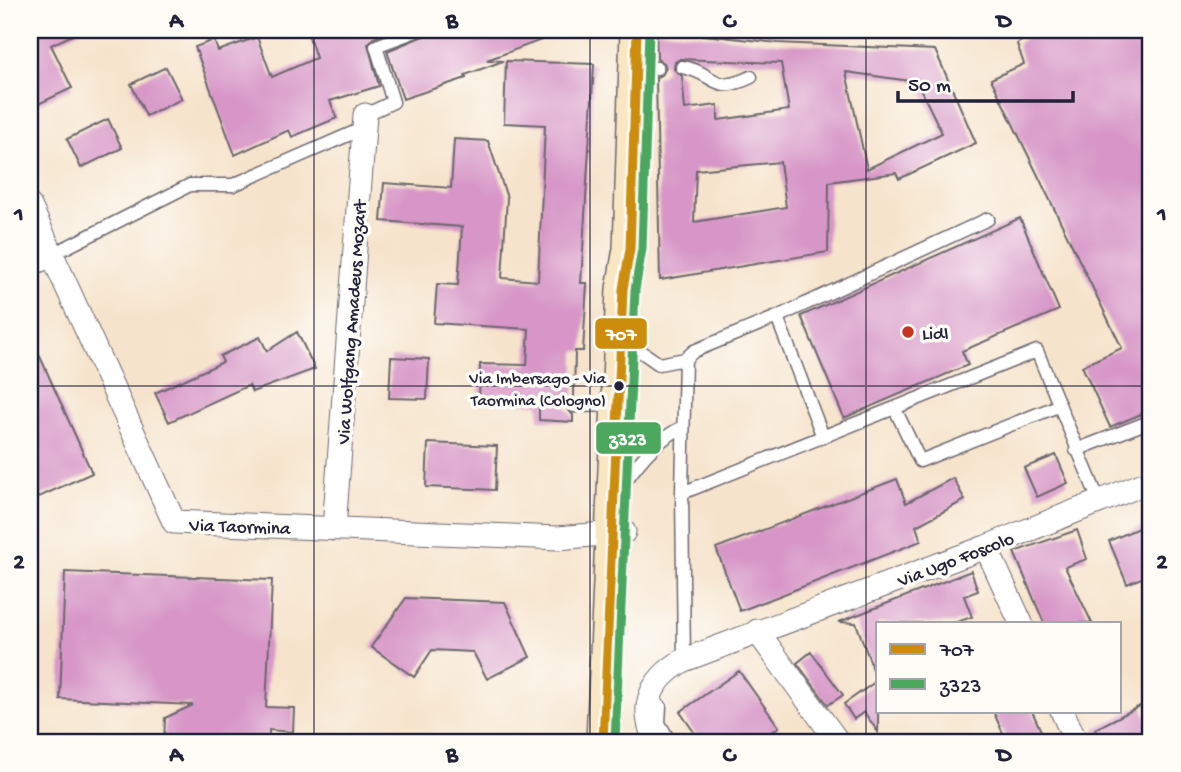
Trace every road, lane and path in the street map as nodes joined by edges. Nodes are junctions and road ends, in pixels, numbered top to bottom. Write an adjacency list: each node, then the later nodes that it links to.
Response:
1 (419, 30): 5 (lane)
2 (637, 30): 8 (main road)
3 (682, 66): 4 (lane)
4 (751, 77)
5 (365, 122): 9 (lane); 26 (street, Via Wolfgang Amadeus Mozart)
6 (30, 206): 9 (street)
7 (988, 219): 11 (lane)
8 (630, 249): 12 (main road); 14 (main road)
9 (53, 254): 10 (street); 26 (street, Via Taormina)
10 (30, 265)
11 (777, 317): 13 (lane); 20 (lane)
12 (632, 345): 13 (lane); 14 (main road)
13 (685, 359): 19 (lane)
14 (623, 405): 15 (lane); 22 (main road); 27 (main road)
15 (574, 406)
16 (1058, 406): 17 (lane); 17 (lane); 21 (lane)
17 (895, 409): 20 (lane)
18 (1151, 421): 21 (lane)
19 (683, 427): 22 (lane); 24 (lane)
20 (824, 437): 24 (lane)
21 (1076, 450): 25 (lane)
22 (626, 480): 27 (main road)
23 (1150, 484): 25 (street, Via Ugo Foscolo)
24 (682, 494): 33 (lane)
25 (1098, 501): 29 (street, Via Ugo Foscolo)
26 (334, 529): 28 (street, Via Taormina)
27 (618, 533): 28 (street, Via Taormina); 30 (main road); 37 (main road)
28 (558, 538): 30 (street, Via Taormina)
29 (986, 547): 31 (street); 32 (street, Via Ugo Foscolo)
30 (610, 571): 36 (main road)
31 (1021, 622)
32 (757, 631): 33 (street, Via Ugo Foscolo); 40 (street)
33 (684, 660): 34 (street, Via Ugo Foscolo)
34 (660, 708): 38 (street); 39 (lane)
35 (1062, 712): 41 (street)
36 (603, 742)
37 (614, 742)
38 (656, 742)
39 (670, 742)
40 (838, 742)
41 (1076, 742)

